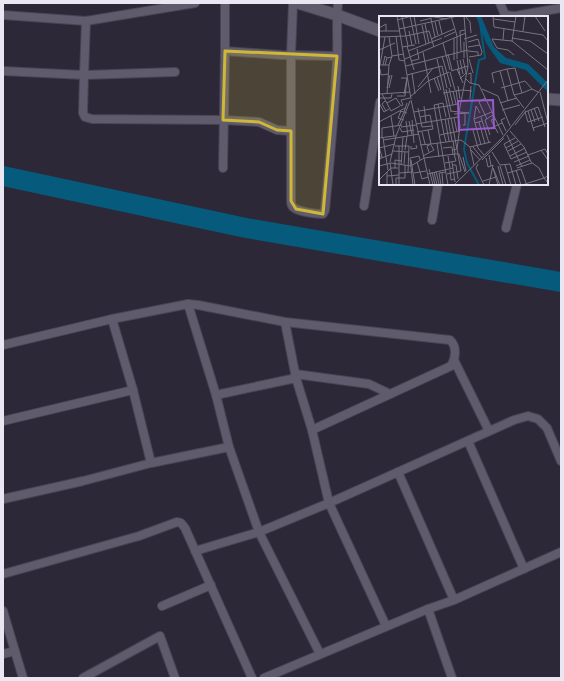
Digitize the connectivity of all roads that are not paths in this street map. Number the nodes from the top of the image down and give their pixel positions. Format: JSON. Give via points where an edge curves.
{"nodes":[{"id":1,"x":195,"y":3,"type":"edge"},
{"id":2,"x":226,"y":3,"type":"edge"},
{"id":3,"x":293,"y":3,"type":"edge"},
{"id":4,"x":298,"y":3,"type":"edge"},
{"id":5,"x":338,"y":3,"type":"edge"},
{"id":6,"x":500,"y":3,"type":"edge"},
{"id":7,"x":561,"y":8,"type":"edge"},
{"id":8,"x":3,"y":15,"type":"edge"},
{"id":9,"x":337,"y":15,"type":"junction"},
{"id":10,"x":86,"y":21,"type":"junction"},
{"id":11,"x":379,"y":31,"type":"edge"},
{"id":12,"x":225,"y":51,"type":"junction"},
{"id":13,"x":291,"y":55,"type":"junction"},
{"id":14,"x":337,"y":56,"type":"junction"},
{"id":15,"x":3,"y":70,"type":"edge"},
{"id":16,"x":175,"y":72,"type":"dead end"},
{"id":17,"x":84,"y":75,"type":"junction"},
{"id":18,"x":548,"y":99,"type":"edge"},
{"id":19,"x":561,"y":100,"type":"edge"},
{"id":20,"x":379,"y":112,"type":"edge"},
{"id":21,"x":223,"y":120,"type":"junction"},
{"id":22,"x":378,"y":123,"type":"edge"},
{"id":23,"x":291,"y":131,"type":"junction"},
{"id":24,"x":223,"y":168,"type":"dead end"},
{"id":25,"x":438,"y":185,"type":"edge"},
{"id":26,"x":517,"y":185,"type":"edge"},
{"id":27,"x":364,"y":206,"type":"dead end"},
{"id":28,"x":432,"y":220,"type":"dead end"},
{"id":29,"x":506,"y":228,"type":"dead end"},
{"id":30,"x":188,"y":304,"type":"junction"},
{"id":31,"x":112,"y":319,"type":"junction"},
{"id":32,"x":285,"y":322,"type":"junction"},
{"id":33,"x":3,"y":345,"type":"edge"},
{"id":34,"x":454,"y":360,"type":"junction"},
{"id":35,"x":296,"y":376,"type":"junction"},
{"id":36,"x":133,"y":390,"type":"junction"},
{"id":37,"x":390,"y":394,"type":"junction"},
{"id":38,"x":216,"y":395,"type":"junction"},
{"id":39,"x":3,"y":421,"type":"edge"},
{"id":40,"x":312,"y":430,"type":"junction"},
{"id":41,"x":489,"y":431,"type":"junction"},
{"id":42,"x":468,"y":441,"type":"junction"},
{"id":43,"x":230,"y":447,"type":"junction"},
{"id":44,"x":561,"y":461,"type":"edge"},
{"id":45,"x":151,"y":463,"type":"junction"},
{"id":46,"x":398,"y":472,"type":"junction"},
{"id":47,"x":3,"y":499,"type":"edge"},
{"id":48,"x":329,"y":503,"type":"junction"},
{"id":49,"x":259,"y":532,"type":"junction"},
{"id":50,"x":195,"y":551,"type":"junction"},
{"id":51,"x":561,"y":552,"type":"edge"},
{"id":52,"x":524,"y":569,"type":"junction"},
{"id":53,"x":3,"y":574,"type":"edge"},
{"id":54,"x":211,"y":585,"type":"junction"},
{"id":55,"x":454,"y":600,"type":"junction"},
{"id":56,"x":162,"y":606,"type":"dead end"},
{"id":57,"x":428,"y":609,"type":"junction"},
{"id":58,"x":3,"y":611,"type":"edge"},
{"id":59,"x":386,"y":626,"type":"junction"},
{"id":60,"x":15,"y":651,"type":"junction"},
{"id":61,"x":3,"y":654,"type":"edge"},
{"id":62,"x":320,"y":654,"type":"junction"},
{"id":63,"x":92,"y":676,"type":"edge"},
{"id":64,"x":23,"y":678,"type":"edge"},
{"id":65,"x":83,"y":678,"type":"edge"},
{"id":66,"x":175,"y":678,"type":"edge"},
{"id":67,"x":252,"y":678,"type":"edge"},
{"id":68,"x":264,"y":678,"type":"edge"},
{"id":69,"x":452,"y":678,"type":"edge"}],
"edges":[{"from":1,"to":10,"type":"street"},
{"from":2,"to":12,"type":"street"},
{"from":3,"to":13,"type":"street"},
{"from":4,"to":9,"type":"street"},
{"from":5,"to":9,"type":"street"},
{"from":6,"to":7,"type":"street","via":[[505,15],[515,16]]},
{"from":8,"to":10,"type":"street"},
{"from":9,"to":11,"type":"street"},
{"from":9,"to":14,"type":"street"},
{"from":10,"to":17,"type":"street"},
{"from":12,"to":13,"type":"street"},
{"from":12,"to":21,"type":"street"},
{"from":13,"to":14,"type":"street"},
{"from":13,"to":23,"type":"street"},
{"from":14,"to":23,"type":"street","via":[[331,155],[323,214],[296,209],[290,201]]},
{"from":15,"to":17,"type":"street"},
{"from":16,"to":17,"type":"street"},
{"from":17,"to":21,"type":"street","via":[[85,117]]},
{"from":18,"to":19,"type":"street"},
{"from":20,"to":22,"type":"street"},
{"from":21,"to":23,"type":"street","via":[[259,122],[277,130]]},
{"from":21,"to":24,"type":"street"},
{"from":22,"to":27,"type":"street"},
{"from":25,"to":28,"type":"street"},
{"from":26,"to":29,"type":"street"},
{"from":30,"to":31,"type":"street"},
{"from":30,"to":32,"type":"street"},
{"from":30,"to":38,"type":"street"},
{"from":31,"to":33,"type":"street"},
{"from":31,"to":36,"type":"street"},
{"from":32,"to":34,"type":"street","via":[[450,340],[454,343]]},
{"from":32,"to":35,"type":"street"},
{"from":34,"to":37,"type":"street","via":[[451,366]]},
{"from":34,"to":41,"type":"street"},
{"from":35,"to":37,"type":"street","via":[[369,384]]},
{"from":35,"to":38,"type":"street"},
{"from":35,"to":40,"type":"street"},
{"from":36,"to":39,"type":"street"},
{"from":36,"to":45,"type":"street"},
{"from":37,"to":40,"type":"street"},
{"from":38,"to":43,"type":"street"},
{"from":40,"to":48,"type":"street"},
{"from":41,"to":42,"type":"street"},
{"from":41,"to":44,"type":"street","via":[[528,416],[538,419],[547,428]]},
{"from":42,"to":46,"type":"street"},
{"from":42,"to":52,"type":"street"},
{"from":43,"to":45,"type":"street"},
{"from":43,"to":49,"type":"street"},
{"from":45,"to":47,"type":"street"},
{"from":46,"to":48,"type":"street"},
{"from":46,"to":55,"type":"street"},
{"from":48,"to":49,"type":"street"},
{"from":48,"to":59,"type":"street"},
{"from":49,"to":50,"type":"street"},
{"from":49,"to":62,"type":"street"},
{"from":50,"to":53,"type":"street","via":[[185,528],[177,522],[139,536]]},
{"from":50,"to":54,"type":"street"},
{"from":51,"to":52,"type":"street"},
{"from":52,"to":55,"type":"street"},
{"from":54,"to":56,"type":"street"},
{"from":54,"to":67,"type":"street"},
{"from":55,"to":57,"type":"street"},
{"from":57,"to":59,"type":"street"},
{"from":57,"to":69,"type":"street"},
{"from":58,"to":60,"type":"street"},
{"from":59,"to":62,"type":"street"},
{"from":60,"to":61,"type":"street"},
{"from":60,"to":64,"type":"street"},
{"from":62,"to":68,"type":"street"},
{"from":63,"to":65,"type":"street"},
{"from":63,"to":66,"type":"street","via":[[160,636]]}]}
